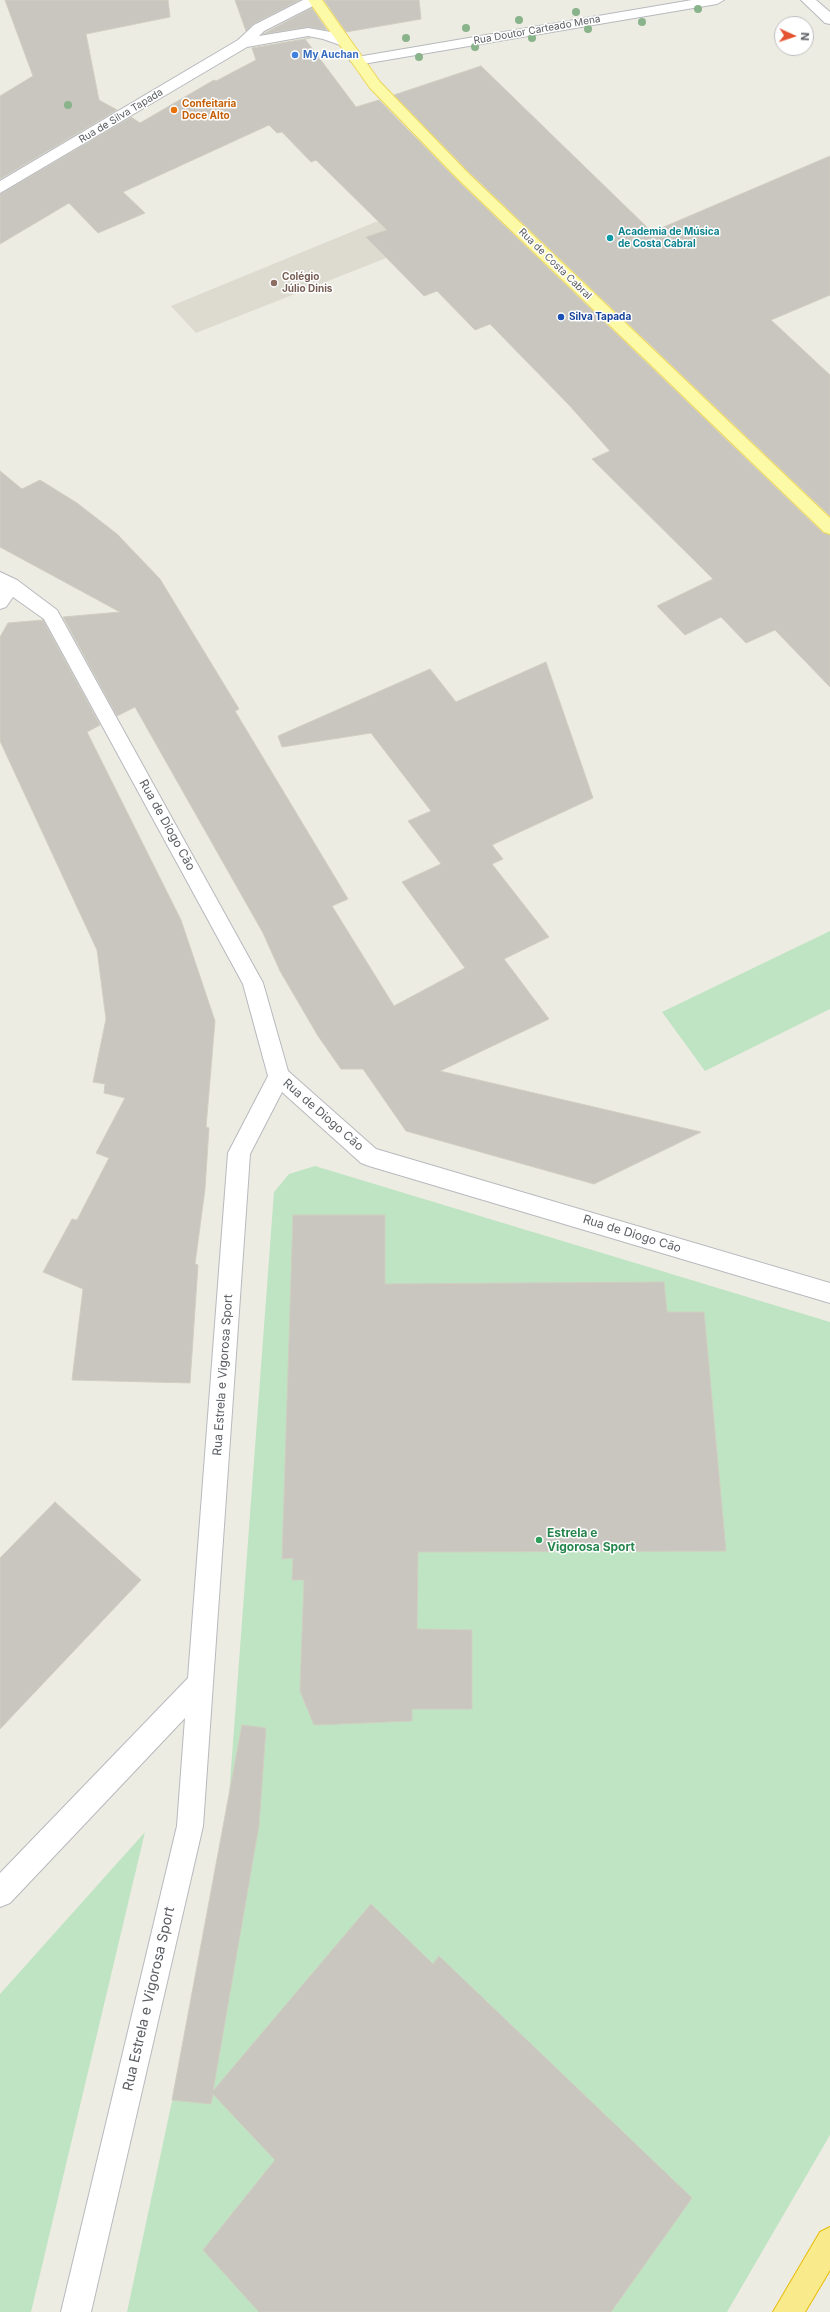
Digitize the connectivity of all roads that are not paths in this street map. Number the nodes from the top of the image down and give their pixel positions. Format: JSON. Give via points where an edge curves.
{"nodes":[{"id":1,"x":310,"y":0,"type":"edge"},
{"id":2,"x":315,"y":0,"type":"edge"},
{"id":3,"x":717,"y":0,"type":"edge"},
{"id":4,"x":808,"y":0,"type":"edge"},
{"id":5,"x":830,"y":20,"type":"edge"},
{"id":6,"x":343,"y":42,"type":"junction"},
{"id":7,"x":243,"y":43,"type":"junction"},
{"id":8,"x":357,"y":61,"type":"junction"},
{"id":9,"x":0,"y":188,"type":"edge"},
{"id":10,"x":830,"y":528,"type":"edge"},
{"id":11,"x":6,"y":582,"type":"edge"},
{"id":12,"x":0,"y":602,"type":"edge"},
{"id":13,"x":279,"y":1076,"type":"junction"},
{"id":14,"x":830,"y":1293,"type":"edge"},
{"id":15,"x":201,"y":1683,"type":"junction"},
{"id":16,"x":0,"y":1893,"type":"edge"},
{"id":17,"x":830,"y":2242,"type":"edge"},
{"id":18,"x":76,"y":2312,"type":"edge"},
{"id":19,"x":788,"y":2312,"type":"edge"}],
"edges":[{"from":1,"to":7,"type":"street","via":[[259,28]]},
{"from":2,"to":6,"type":"main road","name":"Rua de Costa Cabral"},
{"from":3,"to":8,"type":"street","name":"Rua Doutor Carteado Mena"},
{"from":4,"to":5,"type":"street"},
{"from":6,"to":7,"type":"street","via":[[319,33],[308,32]]},
{"from":6,"to":8,"type":"main road","name":"Rua de Costa Cabral"},
{"from":7,"to":9,"type":"street","name":"Rua de Silva Tapada"},
{"from":8,"to":10,"type":"main road","name":"Rua de Costa Cabral","via":[[375,85],[463,176]]},
{"from":11,"to":12,"type":"street"},
{"from":11,"to":13,"type":"street","name":"Rua de Diogo Cão","via":[[51,615],[250,976]]},
{"from":13,"to":14,"type":"street","name":"Rua de Diogo Cão","via":[[369,1156]]},
{"from":13,"to":15,"type":"street","name":"Rua Estrela e Vigorosa Sport","via":[[239,1153]]},
{"from":15,"to":16,"type":"street"},
{"from":15,"to":18,"type":"street","name":"Rua Estrela e Vigorosa Sport","via":[[190,1826]]},
{"from":17,"to":19,"type":"highway"}]}
